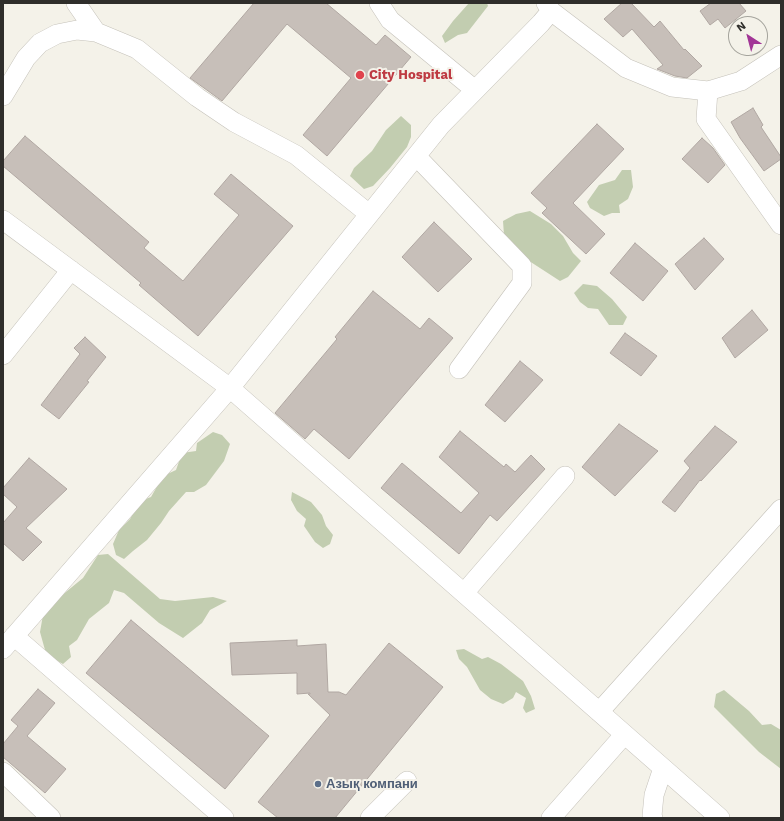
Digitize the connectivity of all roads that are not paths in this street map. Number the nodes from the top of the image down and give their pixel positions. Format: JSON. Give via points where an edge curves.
{"nodes":[{"id":1,"x":76,"y":3,"type":"edge"},
{"id":2,"x":379,"y":3,"type":"edge"},
{"id":3,"x":549,"y":7,"type":"edge"},
{"id":4,"x":96,"y":32,"type":"junction"},
{"id":5,"x":781,"y":55,"type":"edge"},
{"id":6,"x":475,"y":90,"type":"junction"},
{"id":7,"x":708,"y":91,"type":"junction"},
{"id":8,"x":3,"y":96,"type":"edge"},
{"id":9,"x":416,"y":156,"type":"junction"},
{"id":10,"x":369,"y":214,"type":"junction"},
{"id":11,"x":3,"y":220,"type":"edge"},
{"id":12,"x":781,"y":225,"type":"edge"},
{"id":13,"x":71,"y":270,"type":"junction"},
{"id":14,"x":3,"y":355,"type":"edge"},
{"id":15,"x":459,"y":369,"type":"dead end"},
{"id":16,"x":230,"y":388,"type":"junction"},
{"id":17,"x":565,"y":476,"type":"dead end"},
{"id":18,"x":781,"y":509,"type":"edge"},
{"id":19,"x":464,"y":593,"type":"junction"},
{"id":20,"x":9,"y":643,"type":"edge"},
{"id":21,"x":599,"y":712,"type":"junction"},
{"id":22,"x":624,"y":735,"type":"junction"},
{"id":23,"x":663,"y":768,"type":"junction"},
{"id":24,"x":3,"y":772,"type":"edge"},
{"id":25,"x":407,"y":781,"type":"dead end"},
{"id":26,"x":51,"y":818,"type":"edge"},
{"id":27,"x":224,"y":818,"type":"edge"},
{"id":28,"x":370,"y":818,"type":"edge"},
{"id":29,"x":551,"y":818,"type":"edge"},
{"id":30,"x":653,"y":818,"type":"edge"},
{"id":31,"x":720,"y":818,"type":"edge"}],
"edges":[{"from":1,"to":4,"type":"street"},
{"from":2,"to":6,"type":"street","via":[[390,20]]},
{"from":3,"to":6,"type":"street","via":[[541,23]]},
{"from":3,"to":7,"type":"street","via":[[626,68],[672,88]]},
{"from":4,"to":8,"type":"street","via":[[77,30],[57,34],[40,43],[26,58]]},
{"from":4,"to":10,"type":"street","via":[[137,50],[234,122],[296,156]]},
{"from":5,"to":7,"type":"street","via":[[741,81]]},
{"from":6,"to":9,"type":"street","via":[[441,125]]},
{"from":7,"to":12,"type":"street","via":[[706,119]]},
{"from":9,"to":10,"type":"street"},
{"from":9,"to":15,"type":"street","via":[[522,266],[522,283]]},
{"from":10,"to":16,"type":"street"},
{"from":11,"to":13,"type":"street"},
{"from":13,"to":14,"type":"street"},
{"from":13,"to":16,"type":"street"},
{"from":16,"to":19,"type":"street"},
{"from":16,"to":20,"type":"street"},
{"from":17,"to":19,"type":"street"},
{"from":18,"to":21,"type":"street"},
{"from":19,"to":21,"type":"street"},
{"from":20,"to":27,"type":"street"},
{"from":21,"to":22,"type":"street"},
{"from":22,"to":23,"type":"street"},
{"from":22,"to":29,"type":"street"},
{"from":23,"to":30,"type":"street","via":[[654,794]]},
{"from":23,"to":31,"type":"street"},
{"from":24,"to":26,"type":"street"},
{"from":25,"to":28,"type":"street"}]}
